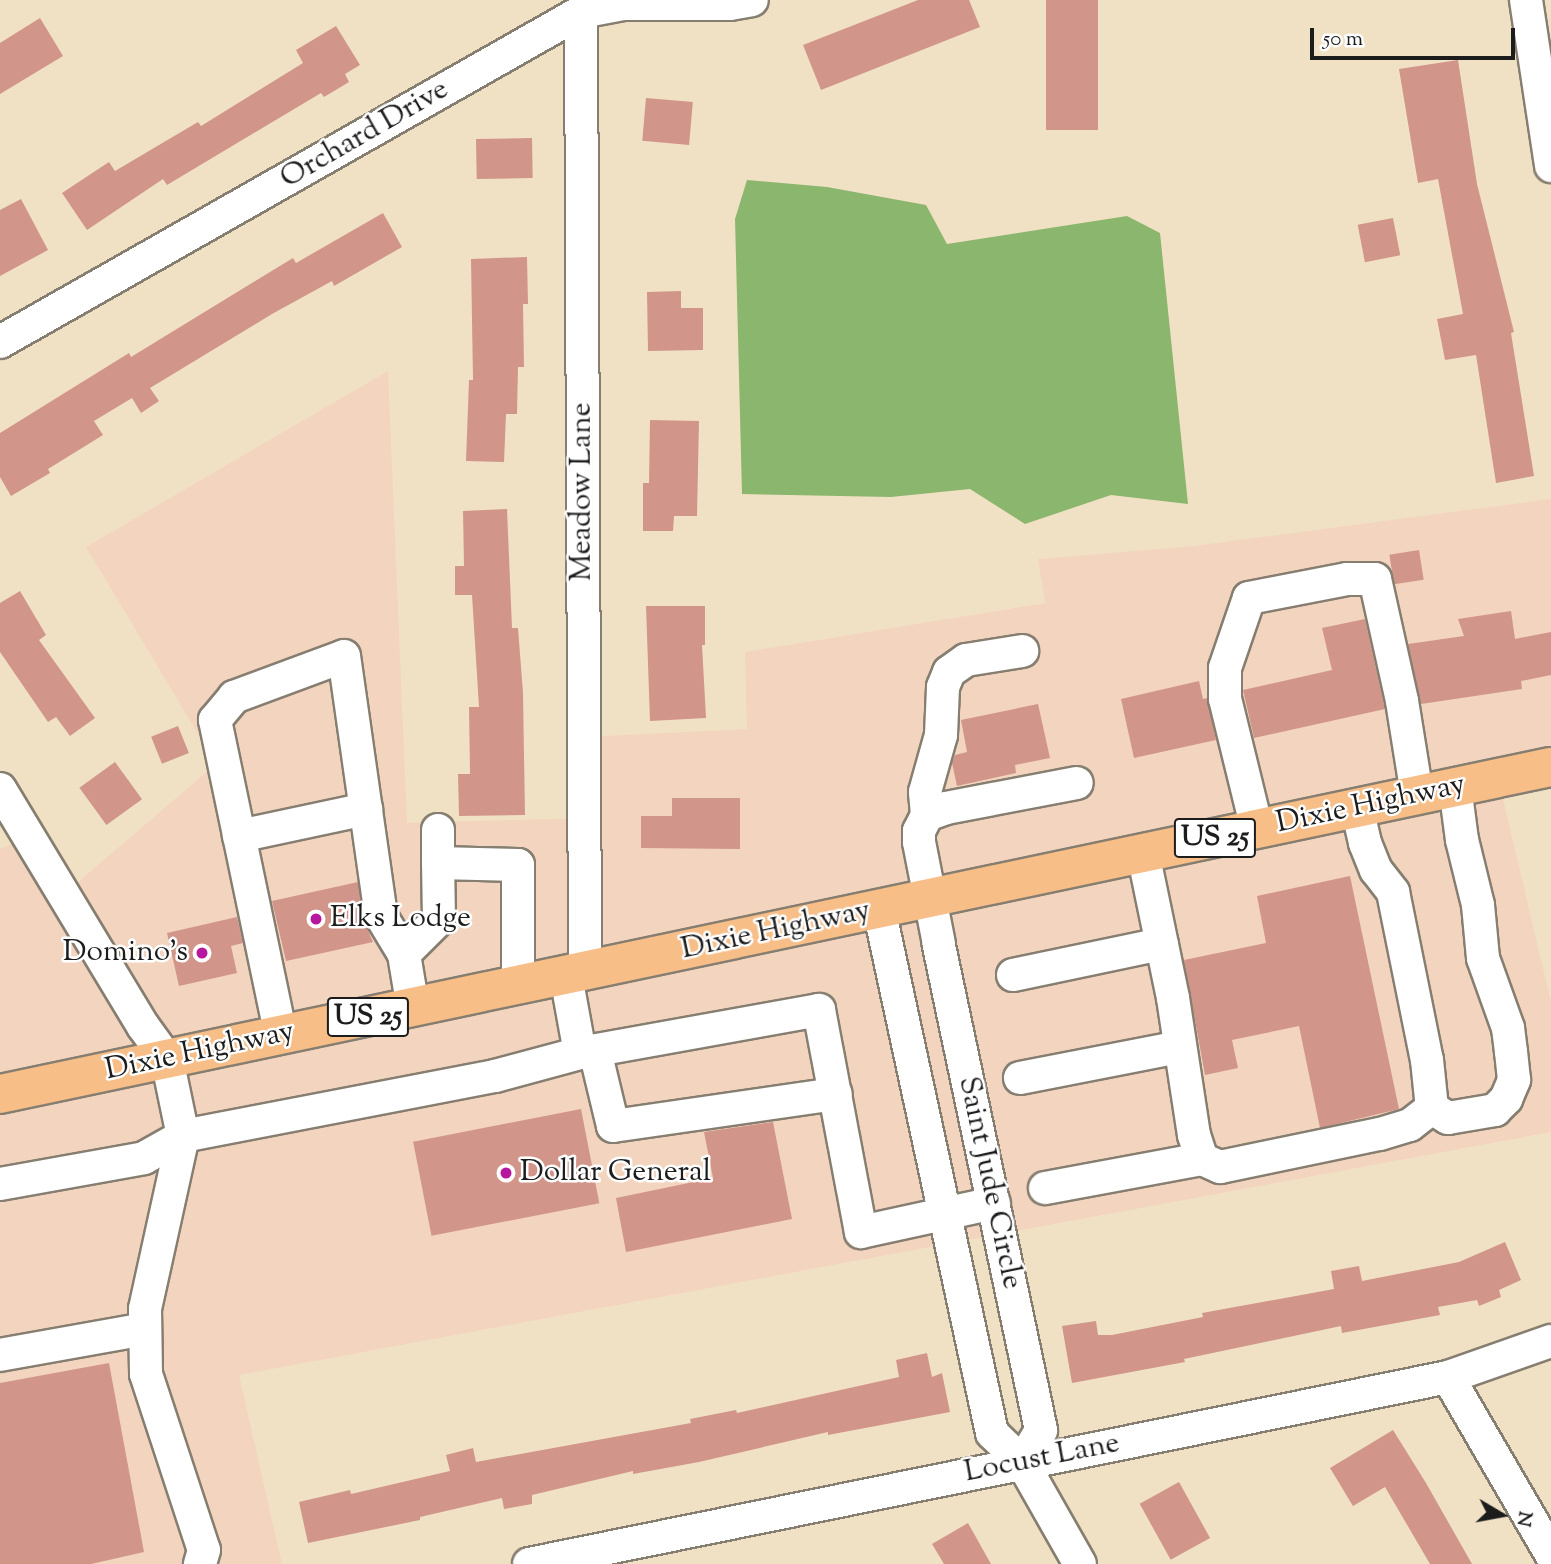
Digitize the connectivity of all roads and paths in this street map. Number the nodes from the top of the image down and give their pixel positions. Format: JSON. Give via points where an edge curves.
{"nodes":[{"id":1,"x":752,"y":0,"type":"edge"},
{"id":2,"x":1526,"y":0,"type":"edge"},
{"id":3,"x":581,"y":12,"type":"junction"},
{"id":4,"x":1550,"y":153,"type":"edge"},
{"id":5,"x":0,"y":342,"type":"edge"},
{"id":6,"x":1022,"y":651,"type":"dead end"},
{"id":7,"x":1551,"y":767,"type":"edge"},
{"id":8,"x":1077,"y":783,"type":"dead end"},
{"id":9,"x":1455,"y":787,"type":"junction"},
{"id":10,"x":0,"y":789,"type":"edge"},
{"id":11,"x":1416,"y":795,"type":"junction"},
{"id":12,"x":1357,"y":808,"type":"junction"},
{"id":13,"x":366,"y":809,"type":"junction"},
{"id":14,"x":927,"y":815,"type":"junction"},
{"id":15,"x":1257,"y":829,"type":"junction"},
{"id":16,"x":438,"y":830,"type":"dead end"},
{"id":17,"x":239,"y":836,"type":"junction"},
{"id":18,"x":1143,"y":853,"type":"junction"},
{"id":19,"x":438,"y":863,"type":"junction"},
{"id":20,"x":930,"y":898,"type":"junction"},
{"id":21,"x":879,"y":909,"type":"junction"},
{"id":22,"x":1162,"y":944,"type":"junction"},
{"id":23,"x":404,"y":954,"type":"junction"},
{"id":24,"x":575,"y":974,"type":"junction"},
{"id":25,"x":1013,"y":975,"type":"dead end"},
{"id":26,"x":518,"y":986,"type":"junction"},
{"id":27,"x":413,"y":1008,"type":"junction"},
{"id":28,"x":281,"y":1035,"type":"junction"},
{"id":29,"x":1180,"y":1047,"type":"junction"},
{"id":30,"x":588,"y":1052,"type":"junction"},
{"id":31,"x":167,"y":1059,"type":"junction"},
{"id":32,"x":1020,"y":1078,"type":"dead end"},
{"id":33,"x":0,"y":1094,"type":"edge"},
{"id":34,"x":835,"y":1094,"type":"junction"},
{"id":35,"x":1432,"y":1108,"type":"junction"},
{"id":36,"x":183,"y":1136,"type":"junction"},
{"id":37,"x":1202,"y":1159,"type":"junction"},
{"id":38,"x":0,"y":1184,"type":"edge"},
{"id":39,"x":1045,"y":1188,"type":"dead end"},
{"id":40,"x":994,"y":1203,"type":"junction"},
{"id":41,"x":944,"y":1215,"type":"junction"},
{"id":42,"x":145,"y":1329,"type":"junction"},
{"id":43,"x":1551,"y":1342,"type":"edge"},
{"id":44,"x":0,"y":1355,"type":"edge"},
{"id":45,"x":1448,"y":1377,"type":"junction"},
{"id":46,"x":1022,"y":1462,"type":"junction"},
{"id":47,"x":1551,"y":1554,"type":"edge"},
{"id":48,"x":599,"y":1557,"type":"edge"},
{"id":49,"x":200,"y":1564,"type":"edge"},
{"id":50,"x":529,"y":1564,"type":"edge"},
{"id":51,"x":1080,"y":1564,"type":"edge"}],
"edges":[{"from":1,"to":3,"type":"street","name":"Orchard Drive","via":[[623,4]]},
{"from":2,"to":4,"type":"street"},
{"from":3,"to":5,"type":"street","name":"Orchard Drive"},
{"from":3,"to":24,"type":"street","name":"Meadow Lane"},
{"from":6,"to":14,"type":"street","name":"Saint Jude Circle","via":[[966,660],[948,672],[941,735],[925,792]]},
{"from":7,"to":9,"type":"main road","name":"Dixie Highway","number":"US 25"},
{"from":8,"to":14,"type":"street"},
{"from":9,"to":11,"type":"main road","name":"Dixie Highway","number":"US 25"},
{"from":9,"to":35,"type":"street","via":[[1478,905],[1483,958],[1508,1028],[1514,1080],[1495,1110],[1448,1118]]},
{"from":10,"to":31,"type":"street"},
{"from":11,"to":12,"type":"main road","name":"Dixie Highway","number":"US 25"},
{"from":11,"to":15,"type":"street","via":[[1376,579],[1347,579],[1249,598],[1225,668],[1225,699]]},
{"from":12,"to":15,"type":"main road","name":"Dixie Highway","number":"US 25"},
{"from":12,"to":35,"type":"street","via":[[1376,870],[1393,892],[1427,1060]]},
{"from":13,"to":17,"type":"street"},
{"from":13,"to":17,"type":"street","via":[[344,656],[234,697],[215,720]]},
{"from":13,"to":23,"type":"street","via":[[381,915]]},
{"from":14,"to":20,"type":"street","name":"Saint Jude Circle","via":[[919,842]]},
{"from":15,"to":18,"type":"main road","name":"Dixie Highway","number":"US 25"},
{"from":16,"to":19,"type":"street"},
{"from":17,"to":28,"type":"street"},
{"from":18,"to":20,"type":"main road","name":"Dixie Highway","number":"US 25"},
{"from":18,"to":22,"type":"street"},
{"from":19,"to":23,"type":"street","via":[[439,919]]},
{"from":19,"to":26,"type":"street","via":[[518,865]]},
{"from":20,"to":21,"type":"main road","name":"Dixie Highway","number":"US 25"},
{"from":20,"to":40,"type":"street","name":"Saint Jude Circle"},
{"from":21,"to":24,"type":"main road","name":"Dixie Highway","number":"US 25"},
{"from":21,"to":41,"type":"street","name":"Saint Jude Circle"},
{"from":22,"to":25,"type":"street"},
{"from":22,"to":29,"type":"street"},
{"from":23,"to":27,"type":"street"},
{"from":24,"to":26,"type":"main road","name":"Dixie Highway","number":"US 25"},
{"from":24,"to":30,"type":"street","name":"Meadow Lane"},
{"from":26,"to":27,"type":"main road","name":"Dixie Highway","number":"US 25"},
{"from":27,"to":28,"type":"main road","name":"Dixie Highway","number":"US 25"},
{"from":28,"to":31,"type":"main road","name":"Dixie Highway","number":"US 25"},
{"from":29,"to":32,"type":"street"},
{"from":29,"to":37,"type":"street"},
{"from":30,"to":34,"type":"street","name":"Meadow Lane","via":[[613,1126]]},
{"from":30,"to":34,"type":"street","via":[[819,1010]]},
{"from":30,"to":36,"type":"street","via":[[495,1076]]},
{"from":31,"to":33,"type":"main road","name":"Dixie Highway","number":"US 25"},
{"from":31,"to":36,"type":"street"},
{"from":34,"to":41,"type":"street","via":[[861,1232]]},
{"from":35,"to":37,"type":"street","via":[[1410,1125],[1380,1134],[1220,1167]]},
{"from":36,"to":38,"type":"street","via":[[145,1158]]},
{"from":36,"to":42,"type":"street","via":[[145,1309]]},
{"from":37,"to":39,"type":"street"},
{"from":40,"to":41,"type":"street"},
{"from":40,"to":46,"type":"street","name":"Saint Jude Circle","via":[[1041,1430]]},
{"from":41,"to":46,"type":"street","name":"Saint Jude Circle","via":[[992,1433]]},
{"from":42,"to":44,"type":"street"},
{"from":42,"to":49,"type":"street","via":[[146,1374],[204,1550]]},
{"from":43,"to":45,"type":"street","name":"Locust Lane"},
{"from":45,"to":46,"type":"street","name":"Locust Lane"},
{"from":45,"to":47,"type":"street"},
{"from":46,"to":48,"type":"street","name":"Locust Lane"},
{"from":46,"to":51,"type":"street","name":"Saint Jude Circle"},
{"from":48,"to":50,"type":"street","name":"Locust Lane"}]}
